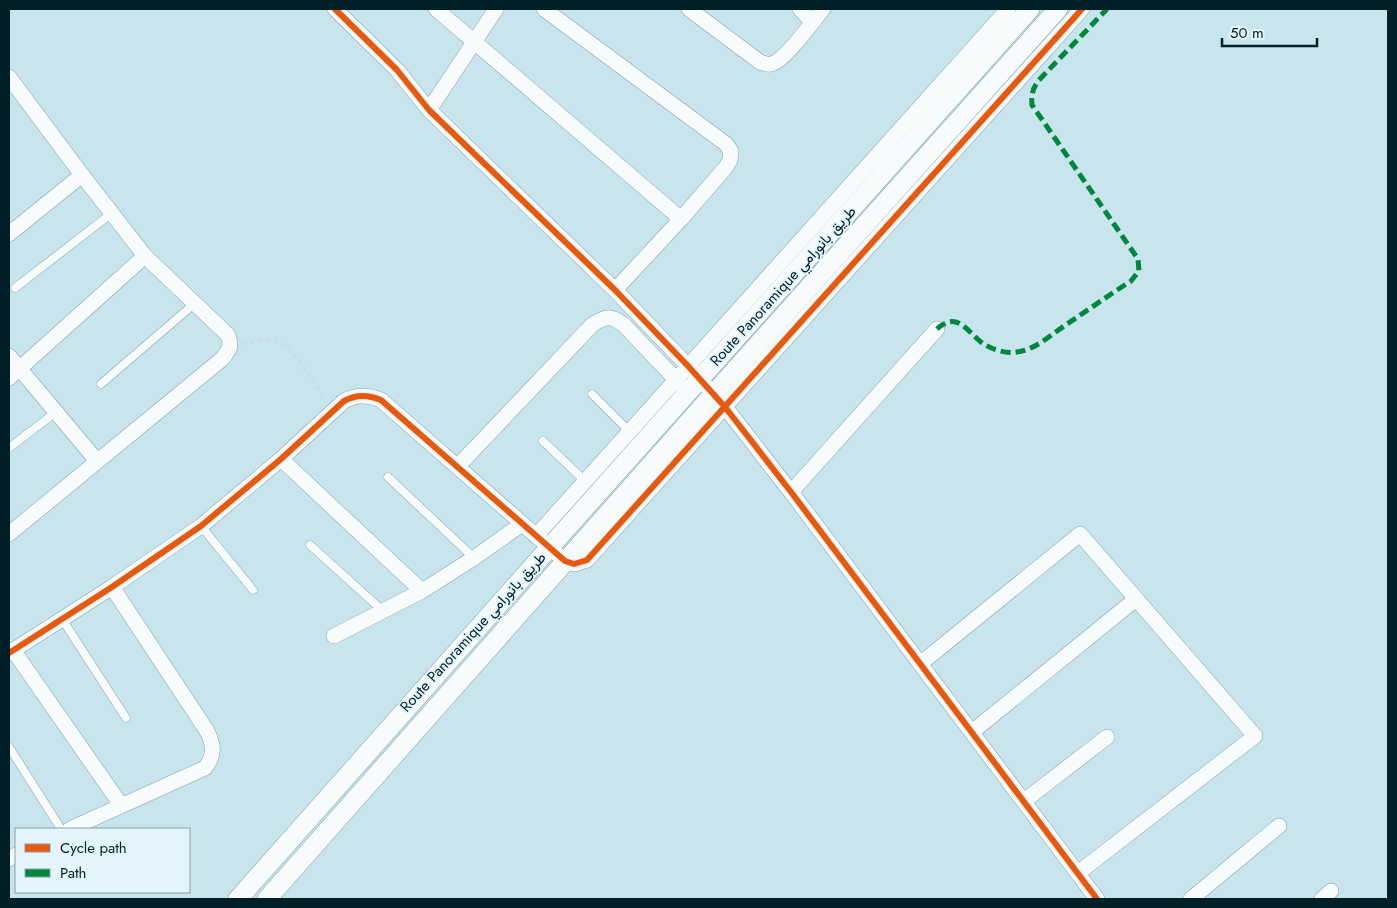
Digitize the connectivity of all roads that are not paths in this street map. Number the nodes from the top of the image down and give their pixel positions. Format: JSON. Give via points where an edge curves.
{"nodes":[{"id":1,"x":335,"y":9,"type":"edge"},
{"id":2,"x":436,"y":9,"type":"edge"},
{"id":3,"x":496,"y":9,"type":"edge"},
{"id":4,"x":544,"y":9,"type":"edge"},
{"id":5,"x":689,"y":9,"type":"edge"},
{"id":6,"x":800,"y":9,"type":"edge"},
{"id":7,"x":823,"y":9,"type":"edge"},
{"id":8,"x":1008,"y":9,"type":"edge"},
{"id":9,"x":1030,"y":9,"type":"edge"},
{"id":10,"x":1058,"y":9,"type":"edge"},
{"id":11,"x":1082,"y":9,"type":"edge"},
{"id":12,"x":812,"y":22,"type":"junction"},
{"id":13,"x":473,"y":41,"type":"junction"},
{"id":14,"x":11,"y":84,"type":"edge"},
{"id":15,"x":430,"y":110,"type":"junction"},
{"id":16,"x":82,"y":176,"type":"junction"},
{"id":17,"x":112,"y":213,"type":"junction"},
{"id":18,"x":682,"y":219,"type":"junction"},
{"id":19,"x":9,"y":234,"type":"edge"},
{"id":20,"x":145,"y":256,"type":"junction"},
{"id":21,"x":15,"y":288,"type":"dead end"},
{"id":22,"x":615,"y":290,"type":"junction"},
{"id":23,"x":194,"y":304,"type":"junction"},
{"id":24,"x":937,"y":329,"type":"dead end"},
{"id":25,"x":9,"y":356,"type":"edge"},
{"id":26,"x":14,"y":373,"type":"edge"},
{"id":27,"x":688,"y":379,"type":"junction"},
{"id":28,"x":101,"y":384,"type":"dead end"},
{"id":29,"x":592,"y":394,"type":"dead end"},
{"id":30,"x":714,"y":407,"type":"junction"},
{"id":31,"x":56,"y":412,"type":"junction"},
{"id":32,"x":629,"y":431,"type":"junction"},
{"id":33,"x":543,"y":441,"type":"dead end"},
{"id":34,"x":9,"y":448,"type":"edge"},
{"id":35,"x":281,"y":458,"type":"junction"},
{"id":36,"x":97,"y":461,"type":"junction"},
{"id":37,"x":458,"y":466,"type":"junction"},
{"id":38,"x":388,"y":477,"type":"dead end"},
{"id":39,"x":585,"y":481,"type":"junction"},
{"id":40,"x":791,"y":492,"type":"junction"},
{"id":41,"x":522,"y":524,"type":"junction"},
{"id":42,"x":201,"y":526,"type":"junction"},
{"id":43,"x":9,"y":534,"type":"edge"},
{"id":44,"x":542,"y":542,"type":"junction"},
{"id":45,"x":310,"y":545,"type":"dead end"},
{"id":46,"x":474,"y":558,"type":"junction"},
{"id":47,"x":566,"y":561,"type":"junction"},
{"id":48,"x":112,"y":587,"type":"junction"},
{"id":49,"x":253,"y":590,"type":"dead end"},
{"id":50,"x":422,"y":592,"type":"junction"},
{"id":51,"x":1136,"y":599,"type":"junction"},
{"id":52,"x":384,"y":612,"type":"junction"},
{"id":53,"x":62,"y":619,"type":"junction"},
{"id":54,"x":334,"y":636,"type":"dead end"},
{"id":55,"x":11,"y":652,"type":"edge"},
{"id":56,"x":920,"y":664,"type":"junction"},
{"id":57,"x":126,"y":718,"type":"dead end"},
{"id":58,"x":972,"y":732,"type":"junction"},
{"id":59,"x":1107,"y":737,"type":"dead end"},
{"id":60,"x":9,"y":747,"type":"edge"},
{"id":61,"x":1024,"y":802,"type":"junction"},
{"id":62,"x":121,"y":805,"type":"junction"},
{"id":63,"x":1279,"y":826,"type":"dead end"},
{"id":64,"x":60,"y":828,"type":"edge"},
{"id":65,"x":72,"y":828,"type":"edge"},
{"id":66,"x":1078,"y":873,"type":"junction"},
{"id":67,"x":238,"y":899,"type":"edge"},
{"id":68,"x":267,"y":899,"type":"edge"},
{"id":69,"x":1097,"y":899,"type":"edge"},
{"id":70,"x":1190,"y":899,"type":"edge"}],
"edges":[{"from":1,"to":15,"type":"street","via":[[398,70]]},
{"from":2,"to":13,"type":"street"},
{"from":3,"to":13,"type":"street"},
{"from":4,"to":18,"type":"street","via":[[728,146],[731,155],[726,167]]},
{"from":5,"to":12,"type":"street","via":[[760,62],[771,64],[789,50]]},
{"from":6,"to":12,"type":"street"},
{"from":7,"to":12,"type":"street"},
{"from":8,"to":27,"type":"street"},
{"from":9,"to":27,"type":"street","name":"Route Panoramique طريق بانورامي"},
{"from":10,"to":30,"type":"street","name":"Route Panoramique طريق بانورامي"},
{"from":11,"to":30,"type":"street"},
{"from":13,"to":15,"type":"street"},
{"from":13,"to":18,"type":"street"},
{"from":14,"to":16,"type":"street"},
{"from":15,"to":22,"type":"street"},
{"from":16,"to":17,"type":"street"},
{"from":16,"to":19,"type":"street"},
{"from":17,"to":20,"type":"street"},
{"from":17,"to":21,"type":"lane"},
{"from":18,"to":22,"type":"street"},
{"from":20,"to":23,"type":"street"},
{"from":20,"to":26,"type":"street"},
{"from":22,"to":27,"type":"street"},
{"from":23,"to":28,"type":"lane"},
{"from":23,"to":36,"type":"street","via":[[227,334],[230,340],[228,353]]},
{"from":24,"to":40,"type":"street"},
{"from":25,"to":26,"type":"street"},
{"from":26,"to":31,"type":"street"},
{"from":27,"to":30,"type":"street"},
{"from":27,"to":32,"type":"street"},
{"from":27,"to":37,"type":"street","via":[[624,324],[616,319],[600,320]]},
{"from":27,"to":44,"type":"street","name":"Route Panoramique طريق بانورامي"},
{"from":29,"to":32,"type":"lane"},
{"from":30,"to":40,"type":"street"},
{"from":30,"to":47,"type":"street","name":"Route Panoramique طريق بانورامي"},
{"from":31,"to":34,"type":"lane"},
{"from":31,"to":36,"type":"street"},
{"from":32,"to":39,"type":"street"},
{"from":33,"to":39,"type":"lane"},
{"from":35,"to":37,"type":"street","via":[[333,411],[351,397],[362,395],[381,400]]},
{"from":35,"to":42,"type":"street"},
{"from":35,"to":50,"type":"street"},
{"from":36,"to":43,"type":"street"},
{"from":37,"to":41,"type":"street"},
{"from":38,"to":46,"type":"lane"},
{"from":39,"to":44,"type":"street"},
{"from":40,"to":56,"type":"street"},
{"from":41,"to":44,"type":"street"},
{"from":41,"to":46,"type":"street"},
{"from":42,"to":48,"type":"street"},
{"from":42,"to":49,"type":"lane"},
{"from":44,"to":47,"type":"street"},
{"from":44,"to":67,"type":"street","name":"Route Panoramique طريق بانورامي"},
{"from":45,"to":52,"type":"lane"},
{"from":46,"to":50,"type":"street"},
{"from":47,"to":68,"type":"street","name":"Route Panoramique طريق بانورامي"},
{"from":48,"to":53,"type":"street"},
{"from":48,"to":62,"type":"street","via":[[207,730],[213,750],[205,768]]},
{"from":50,"to":52,"type":"street"},
{"from":51,"to":56,"type":"street","via":[[1080,534]]},
{"from":51,"to":58,"type":"street"},
{"from":51,"to":66,"type":"street","via":[[1255,736]]},
{"from":52,"to":54,"type":"street"},
{"from":53,"to":55,"type":"street"},
{"from":53,"to":57,"type":"lane"},
{"from":55,"to":62,"type":"street"},
{"from":56,"to":58,"type":"street"},
{"from":58,"to":61,"type":"street"},
{"from":59,"to":61,"type":"street"},
{"from":60,"to":64,"type":"lane"},
{"from":61,"to":66,"type":"street"},
{"from":62,"to":65,"type":"street"},
{"from":63,"to":70,"type":"street"},
{"from":66,"to":69,"type":"street"}]}
